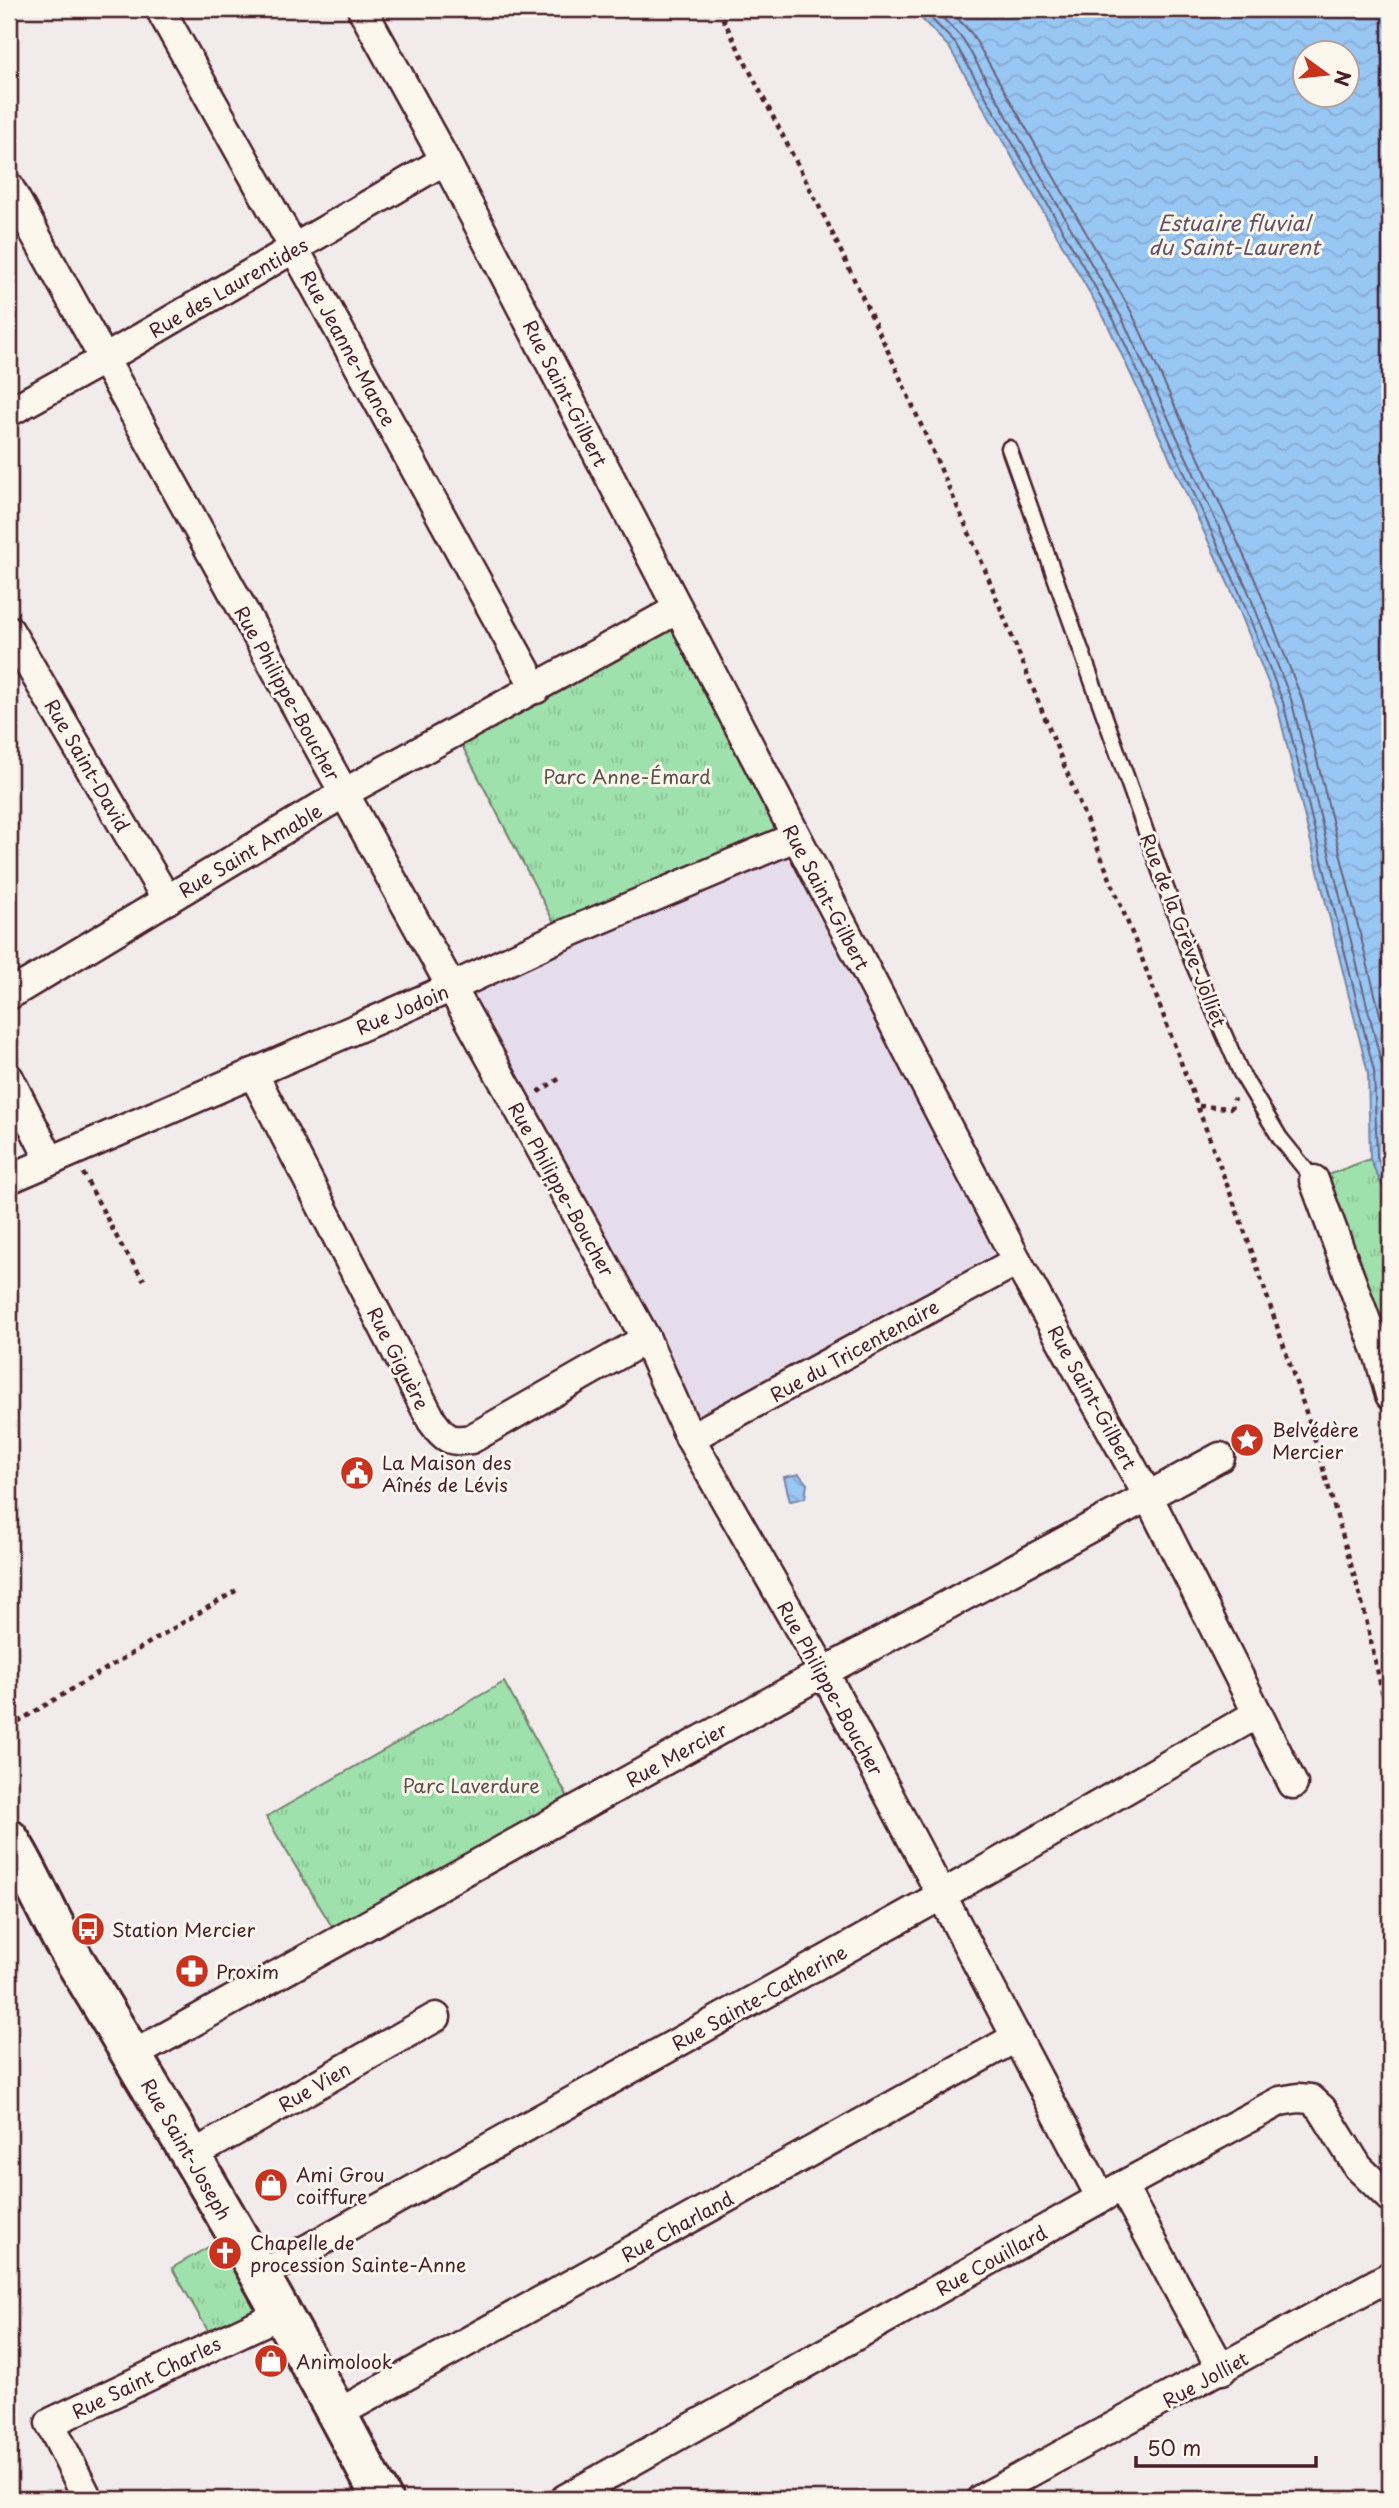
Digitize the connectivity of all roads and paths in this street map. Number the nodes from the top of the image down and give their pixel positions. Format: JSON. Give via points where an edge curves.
{"nodes":[{"id":1,"x":160,"y":9,"type":"edge"},
{"id":2,"x":362,"y":9,"type":"edge"},
{"id":3,"x":718,"y":9,"type":"edge"},
{"id":4,"x":445,"y":160,"type":"junction"},
{"id":5,"x":9,"y":187,"type":"edge"},
{"id":6,"x":294,"y":248,"type":"junction"},
{"id":7,"x":103,"y":360,"type":"junction"},
{"id":8,"x":9,"y":412,"type":"edge"},
{"id":9,"x":1009,"y":448,"type":"dead end"},
{"id":10,"x":678,"y":609,"type":"junction"},
{"id":11,"x":9,"y":630,"type":"edge"},
{"id":12,"x":536,"y":689,"type":"junction"},
{"id":13,"x":344,"y":793,"type":"junction"},
{"id":14,"x":795,"y":837,"type":"junction"},
{"id":15,"x":167,"y":900,"type":"junction"},
{"id":16,"x":450,"y":988,"type":"junction"},
{"id":17,"x":9,"y":995,"type":"edge"},
{"id":18,"x":253,"y":1073,"type":"junction"},
{"id":19,"x":1241,"y":1073,"type":"junction"},
{"id":20,"x":9,"y":1078,"type":"edge"},
{"id":21,"x":1198,"y":1106,"type":"junction"},
{"id":22,"x":61,"y":1155,"type":"junction"},
{"id":23,"x":9,"y":1179,"type":"edge"},
{"id":24,"x":1314,"y":1180,"type":"joint"},
{"id":25,"x":1017,"y":1261,"type":"junction"},
{"id":26,"x":144,"y":1280,"type":"dead end"},
{"id":27,"x":646,"y":1339,"type":"junction"},
{"id":28,"x":1390,"y":1395,"type":"edge"},
{"id":29,"x":691,"y":1438,"type":"junction"},
{"id":30,"x":1220,"y":1457,"type":"dead end"},
{"id":31,"x":1148,"y":1496,"type":"junction"},
{"id":32,"x":237,"y":1590,"type":"dead end"},
{"id":33,"x":824,"y":1672,"type":"junction"},
{"id":34,"x":1257,"y":1714,"type":"junction"},
{"id":35,"x":9,"y":1727,"type":"edge"},
{"id":36,"x":1390,"y":1727,"type":"edge"},
{"id":37,"x":1293,"y":1784,"type":"dead end"},
{"id":38,"x":9,"y":1839,"type":"edge"},
{"id":39,"x":942,"y":1895,"type":"junction"},
{"id":40,"x":436,"y":2017,"type":"dead end"},
{"id":41,"x":1017,"y":2037,"type":"junction"},
{"id":42,"x":133,"y":2055,"type":"junction"},
{"id":43,"x":191,"y":2156,"type":"junction"},
{"id":44,"x":1111,"y":2192,"type":"junction"},
{"id":45,"x":1390,"y":2198,"type":"edge"},
{"id":46,"x":259,"y":2276,"type":"junction"},
{"id":47,"x":1390,"y":2276,"type":"edge"},
{"id":48,"x":280,"y":2314,"type":"junction"},
{"id":49,"x":1222,"y":2370,"type":"junction"},
{"id":50,"x":337,"y":2414,"type":"junction"},
{"id":51,"x":88,"y":2499,"type":"edge"},
{"id":52,"x":382,"y":2499,"type":"edge"},
{"id":53,"x":565,"y":2499,"type":"edge"},
{"id":54,"x":981,"y":2499,"type":"edge"}],
"edges":[{"from":1,"to":6,"type":"street","name":"Rue Jeanne-Mance"},
{"from":2,"to":4,"type":"street","name":"Rue Saint-Gilbert"},
{"from":3,"to":21,"type":"path","via":[[828,224],[981,560]]},
{"from":4,"to":6,"type":"street","name":"Rue des Laurentides"},
{"from":4,"to":10,"type":"street","name":"Rue Saint-Gilbert"},
{"from":5,"to":7,"type":"street","name":"Rue Philippe-Boucher"},
{"from":6,"to":7,"type":"street","name":"Rue des Laurentides"},
{"from":6,"to":12,"type":"street","name":"Rue Jeanne-Mance"},
{"from":7,"to":8,"type":"street","name":"Rue des Laurentides"},
{"from":7,"to":13,"type":"street","name":"Rue Philippe-Boucher"},
{"from":9,"to":19,"type":"lane","name":"Rue de la Grève-Jolliet","via":[[1192,961]]},
{"from":10,"to":12,"type":"street","name":"Rue Saint Amable"},
{"from":10,"to":14,"type":"street","name":"Rue Saint-Gilbert"},
{"from":11,"to":15,"type":"street","name":"Rue Saint-David"},
{"from":12,"to":13,"type":"street","name":"Rue Saint Amable"},
{"from":13,"to":15,"type":"street","name":"Rue Saint Amable"},
{"from":13,"to":16,"type":"street","name":"Rue Philippe-Boucher"},
{"from":14,"to":16,"type":"street","name":"Rue Jodoin"},
{"from":14,"to":25,"type":"street","name":"Rue Saint-Gilbert"},
{"from":15,"to":17,"type":"street","name":"Rue Saint Amable"},
{"from":16,"to":18,"type":"street","name":"Rue Jodoin"},
{"from":16,"to":27,"type":"street","name":"Rue Philippe-Boucher"},
{"from":18,"to":22,"type":"street","name":"Rue Jodoin"},
{"from":18,"to":27,"type":"street","name":"Rue Giguère","via":[[443,1436],[471,1439]]},
{"from":19,"to":21,"type":"path","via":[[1231,1108]]},
{"from":19,"to":24,"type":"lane","name":"Rue de la Grève-Jolliet","via":[[1280,1138]]},
{"from":20,"to":22,"type":"street"},
{"from":21,"to":36,"type":"path","via":[[1311,1427],[1363,1606]]},
{"from":22,"to":23,"type":"street","name":"Rue Jodoin"},
{"from":22,"to":26,"type":"path"},
{"from":24,"to":28,"type":"street","name":"Rue de la Grève-Jolliet"},
{"from":25,"to":29,"type":"street","name":"Rue du Tricentenaire"},
{"from":25,"to":31,"type":"street","name":"Rue Saint-Gilbert"},
{"from":27,"to":29,"type":"street","name":"Rue Philippe-Boucher"},
{"from":29,"to":33,"type":"street","name":"Rue Philippe-Boucher"},
{"from":30,"to":31,"type":"street","name":"Rue Mercier"},
{"from":31,"to":33,"type":"street","name":"Rue Mercier"},
{"from":31,"to":34,"type":"street","name":"Rue Saint-Gilbert"},
{"from":32,"to":35,"type":"path"},
{"from":33,"to":39,"type":"street","name":"Rue Philippe-Boucher"},
{"from":33,"to":42,"type":"street","name":"Rue Mercier"},
{"from":34,"to":37,"type":"street","name":"Rue Saint-Gilbert"},
{"from":34,"to":39,"type":"street","name":"Rue Sainte-Catherine"},
{"from":38,"to":42,"type":"street","name":"Rue Saint-Joseph","via":[[65,1944]]},
{"from":39,"to":41,"type":"street","name":"Rue Philippe-Boucher"},
{"from":39,"to":46,"type":"street","name":"Rue Sainte-Catherine"},
{"from":40,"to":43,"type":"street","name":"Rue Vien"},
{"from":41,"to":44,"type":"street","name":"Rue Philippe-Boucher"},
{"from":41,"to":50,"type":"street","name":"Rue Charland"},
{"from":42,"to":43,"type":"street","name":"Rue Saint-Joseph"},
{"from":43,"to":46,"type":"street","name":"Rue Saint-Joseph"},
{"from":44,"to":45,"type":"street","name":"Rue Couillard","via":[[1280,2101],[1298,2098],[1311,2099],[1322,2109],[1358,2167]]},
{"from":44,"to":49,"type":"street","name":"Rue Philippe-Boucher"},
{"from":44,"to":53,"type":"street","name":"Rue Couillard"},
{"from":46,"to":48,"type":"street","name":"Rue Saint-Joseph"},
{"from":47,"to":49,"type":"street","name":"Rue Jolliet"},
{"from":48,"to":50,"type":"street","name":"Rue Saint-Joseph"},
{"from":48,"to":51,"type":"street","name":"Rue Saint Charles","via":[[50,2423]]},
{"from":49,"to":54,"type":"street","name":"Rue Jolliet"},
{"from":50,"to":52,"type":"street","name":"Rue Saint-Joseph"}]}
